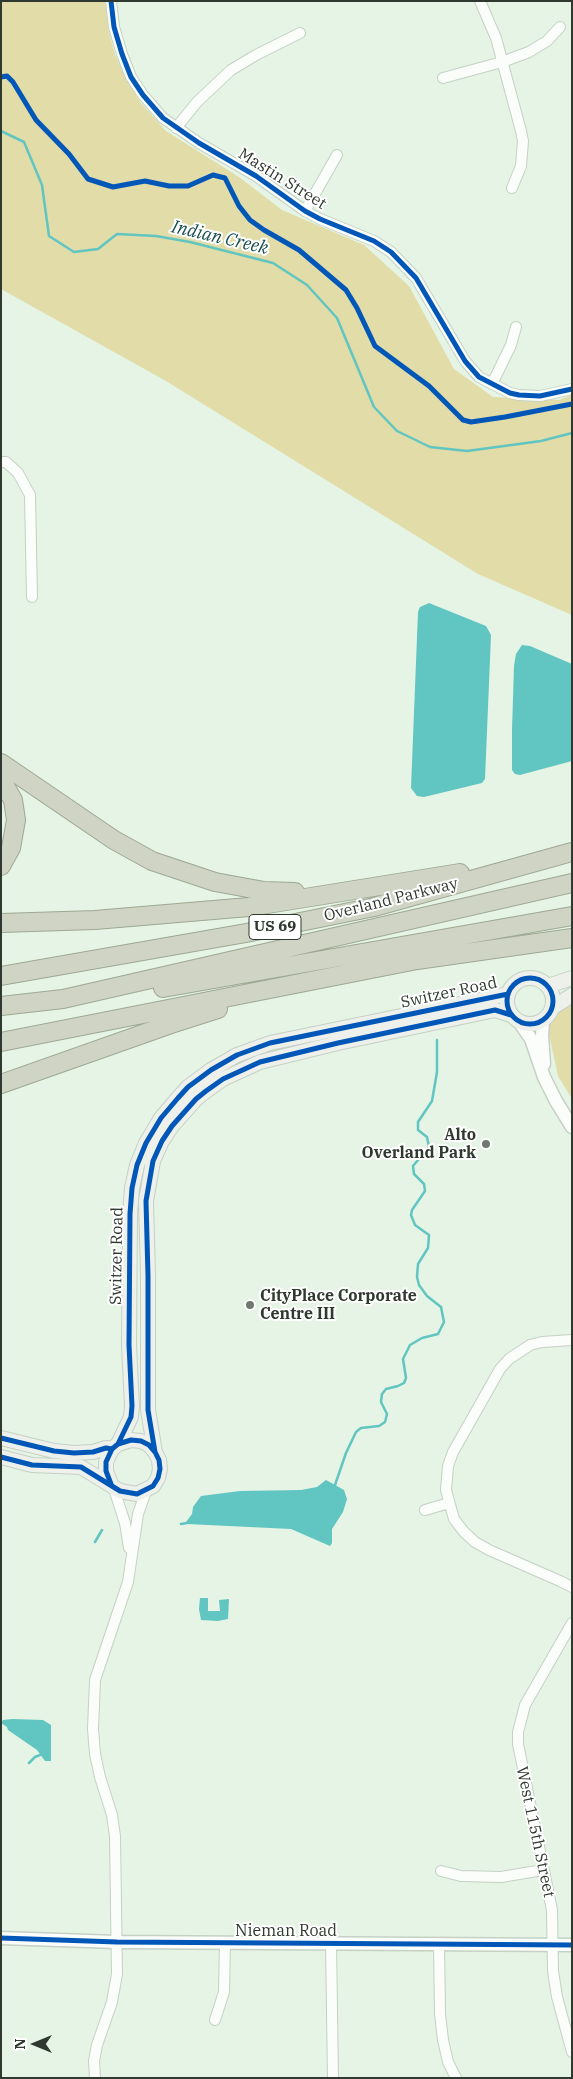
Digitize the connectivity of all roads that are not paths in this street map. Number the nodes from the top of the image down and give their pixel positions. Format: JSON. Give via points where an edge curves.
{"nodes":[{"id":1,"x":111,"y":1,"type":"edge"},
{"id":2,"x":480,"y":1,"type":"edge"},
{"id":3,"x":560,"y":27,"type":"dead end"},
{"id":4,"x":300,"y":32,"type":"dead end"},
{"id":5,"x":502,"y":62,"type":"junction"},
{"id":6,"x":443,"y":78,"type":"dead end"},
{"id":7,"x":176,"y":128,"type":"junction"},
{"id":8,"x":337,"y":155,"type":"dead end"},
{"id":9,"x":512,"y":188,"type":"dead end"},
{"id":10,"x":305,"y":210,"type":"junction"},
{"id":11,"x":516,"y":327,"type":"dead end"},
{"id":12,"x":492,"y":384,"type":"junction"},
{"id":13,"x":572,"y":389,"type":"edge"},
{"id":14,"x":1,"y":462,"type":"edge"},
{"id":15,"x":32,"y":597,"type":"dead end"},
{"id":16,"x":1,"y":763,"type":"edge"},
{"id":17,"x":1,"y":779,"type":"edge"},
{"id":18,"x":572,"y":852,"type":"edge"},
{"id":19,"x":545,"y":860,"type":"junction"},
{"id":20,"x":1,"y":866,"type":"edge"},
{"id":21,"x":572,"y":883,"type":"edge"},
{"id":22,"x":336,"y":893,"type":"junction"},
{"id":23,"x":572,"y":916,"type":"edge"},
{"id":24,"x":1,"y":923,"type":"edge"},
{"id":25,"x":572,"y":938,"type":"edge"},
{"id":26,"x":1,"y":976,"type":"edge"},
{"id":27,"x":572,"y":978,"type":"edge"},
{"id":28,"x":548,"y":986,"type":"junction"},
{"id":29,"x":272,"y":988,"type":"junction"},
{"id":30,"x":508,"y":994,"type":"junction"},
{"id":31,"x":572,"y":995,"type":"edge"},
{"id":32,"x":63,"y":999,"type":"junction"},
{"id":33,"x":1,"y":1006,"type":"edge"},
{"id":34,"x":552,"y":1008,"type":"junction"},
{"id":35,"x":516,"y":1019,"type":"junction"},
{"id":36,"x":543,"y":1021,"type":"junction"},
{"id":37,"x":336,"y":1029,"type":"junction"},
{"id":38,"x":1,"y":1042,"type":"edge"},
{"id":39,"x":338,"y":1043,"type":"junction"},
{"id":40,"x":544,"y":1077,"type":"junction"},
{"id":41,"x":1,"y":1084,"type":"edge"},
{"id":42,"x":167,"y":1122,"type":"junction"},
{"id":43,"x":572,"y":1127,"type":"edge"},
{"id":44,"x":572,"y":1340,"type":"edge"},
{"id":45,"x":148,"y":1344,"type":"junction"},
{"id":46,"x":129,"y":1345,"type":"junction"},
{"id":47,"x":1,"y":1438,"type":"edge"},
{"id":48,"x":115,"y":1447,"type":"junction"},
{"id":49,"x":155,"y":1452,"type":"junction"},
{"id":50,"x":1,"y":1457,"type":"edge"},
{"id":51,"x":112,"y":1485,"type":"junction"},
{"id":52,"x":146,"y":1491,"type":"junction"},
{"id":53,"x":449,"y":1503,"type":"junction"},
{"id":54,"x":426,"y":1510,"type":"dead end"},
{"id":55,"x":130,"y":1556,"type":"junction"},
{"id":56,"x":572,"y":1587,"type":"edge"},
{"id":57,"x":572,"y":1623,"type":"edge"},
{"id":58,"x":543,"y":1870,"type":"junction"},
{"id":59,"x":441,"y":1871,"type":"dead end"},
{"id":60,"x":1,"y":1938,"type":"edge"},
{"id":61,"x":117,"y":1942,"type":"junction"},
{"id":62,"x":224,"y":1943,"type":"junction"},
{"id":63,"x":331,"y":1943,"type":"junction"},
{"id":64,"x":439,"y":1945,"type":"junction"},
{"id":65,"x":553,"y":1945,"type":"junction"},
{"id":66,"x":572,"y":1945,"type":"edge"},
{"id":67,"x":215,"y":2020,"type":"dead end"},
{"id":68,"x":572,"y":2052,"type":"edge"},
{"id":69,"x":95,"y":2078,"type":"edge"},
{"id":70,"x":333,"y":2078,"type":"edge"},
{"id":71,"x":456,"y":2078,"type":"edge"}],
"edges":[{"from":1,"to":7,"type":"street","name":"Mastin Street","via":[[114,27],[132,77],[142,95]]},
{"from":2,"to":5,"type":"street","via":[[490,21]]},
{"from":3,"to":5,"type":"street","via":[[540,46]]},
{"from":4,"to":7,"type":"street","via":[[231,70],[197,102]]},
{"from":5,"to":6,"type":"street"},
{"from":5,"to":9,"type":"street","via":[[523,141],[521,166]]},
{"from":7,"to":10,"type":"street","name":"Mastin Street"},
{"from":8,"to":10,"type":"street","name":"Mastin Street"},
{"from":10,"to":12,"type":"street","name":"Mastin Street","via":[[374,241],[398,258],[416,278],[465,361],[479,377]]},
{"from":11,"to":12,"type":"street"},
{"from":12,"to":13,"type":"street","name":"Mastin Street","via":[[510,393],[532,396]]},
{"from":14,"to":15,"type":"street","via":[[6,462],[18,473],[30,495]]},
{"from":16,"to":22,"type":"highway","via":[[114,840],[174,870],[264,891]]},
{"from":17,"to":20,"type":"highway","via":[[13,800],[16,820],[11,848]]},
{"from":18,"to":19,"type":"highway","name":"Overland Parkway","number":"US 69"},
{"from":19,"to":22,"type":"highway"},
{"from":19,"to":26,"type":"highway","name":"Overland Parkway","number":"US 69","via":[[374,907],[237,935]]},
{"from":21,"to":32,"type":"highway","name":"Overland Parkway","number":"US 69"},
{"from":22,"to":24,"type":"highway","via":[[249,907],[96,920]]},
{"from":23,"to":32,"type":"highway","via":[[135,993]]},
{"from":25,"to":29,"type":"highway","via":[[425,958]]},
{"from":27,"to":28,"type":"main road"},
{"from":28,"to":30,"type":"main road","name":"Switzer Road","via":[[536,979],[522,979]]},
{"from":28,"to":34,"type":"main road","via":[[552,993]]},
{"from":29,"to":38,"type":"highway"},
{"from":29,"to":41,"type":"highway","via":[[255,999],[171,1024]]},
{"from":30,"to":35,"type":"main road","name":"Switzer Road","via":[[507,1001]]},
{"from":30,"to":37,"type":"main road","name":"Switzer Road"},
{"from":31,"to":34,"type":"main road"},
{"from":32,"to":33,"type":"highway","name":"Overland Parkway","number":"US 69"},
{"from":34,"to":36,"type":"main road"},
{"from":35,"to":36,"type":"main road","name":"Switzer Road","via":[[536,1024]]},
{"from":35,"to":39,"type":"main road","name":"Switzer Road","via":[[495,1010]]},
{"from":35,"to":40,"type":"street","via":[[531,1039]]},
{"from":36,"to":40,"type":"street"},
{"from":37,"to":39,"type":"main road"},
{"from":37,"to":42,"type":"main road","name":"Switzer Road","via":[[270,1043],[223,1062],[188,1087]]},
{"from":39,"to":42,"type":"main road","name":"Switzer Road","via":[[260,1062],[234,1073]]},
{"from":40,"to":43,"type":"street"},
{"from":42,"to":45,"type":"main road","name":"Switzer Road","via":[[147,1187]]},
{"from":42,"to":46,"type":"main road","name":"Switzer Road","via":[[141,1155],[130,1200]]},
{"from":44,"to":53,"type":"street","via":[[530,1345],[500,1369],[452,1452],[446,1476]]},
{"from":45,"to":46,"type":"main road"},
{"from":45,"to":49,"type":"main road","name":"Switzer Road","via":[[148,1410]]},
{"from":46,"to":48,"type":"main road","name":"Switzer Road","via":[[131,1417]]},
{"from":47,"to":48,"type":"main road","via":[[83,1453]]},
{"from":48,"to":49,"type":"main road","via":[[132,1440],[141,1441]]},
{"from":48,"to":51,"type":"main road","via":[[106,1462]]},
{"from":49,"to":52,"type":"main road","via":[[159,1460],[158,1478]]},
{"from":50,"to":51,"type":"main road","via":[[32,1465],[81,1467]]},
{"from":51,"to":52,"type":"main road","via":[[129,1494]]},
{"from":51,"to":55,"type":"street","via":[[125,1523]]},
{"from":52,"to":55,"type":"street","via":[[139,1508]]},
{"from":53,"to":54,"type":"street"},
{"from":53,"to":56,"type":"street","via":[[454,1518],[475,1542]]},
{"from":55,"to":61,"type":"street","via":[[128,1582],[95,1680],[94,1706],[96,1754],[114,1831]]},
{"from":57,"to":58,"type":"street","name":"West 115th Street","via":[[525,1705],[518,1732]]},
{"from":58,"to":59,"type":"street","via":[[501,1877],[461,1876]]},
{"from":58,"to":65,"type":"street","name":"West 115th Street","via":[[552,1910]]},
{"from":60,"to":61,"type":"street","name":"Nieman Road"},
{"from":61,"to":62,"type":"street","name":"Nieman Road"},
{"from":61,"to":69,"type":"street","via":[[116,1987],[97,2045]]},
{"from":62,"to":63,"type":"street","name":"Nieman Road"},
{"from":62,"to":67,"type":"street","via":[[224,1992]]},
{"from":63,"to":64,"type":"street","name":"Nieman Road"},
{"from":63,"to":70,"type":"street"},
{"from":64,"to":65,"type":"street","name":"Nieman Road"},
{"from":64,"to":71,"type":"street","via":[[442,2031],[448,2062]]},
{"from":65,"to":66,"type":"street","name":"Nieman Road"},
{"from":65,"to":68,"type":"street","name":"West 115th Street","via":[[557,1997]]}]}
